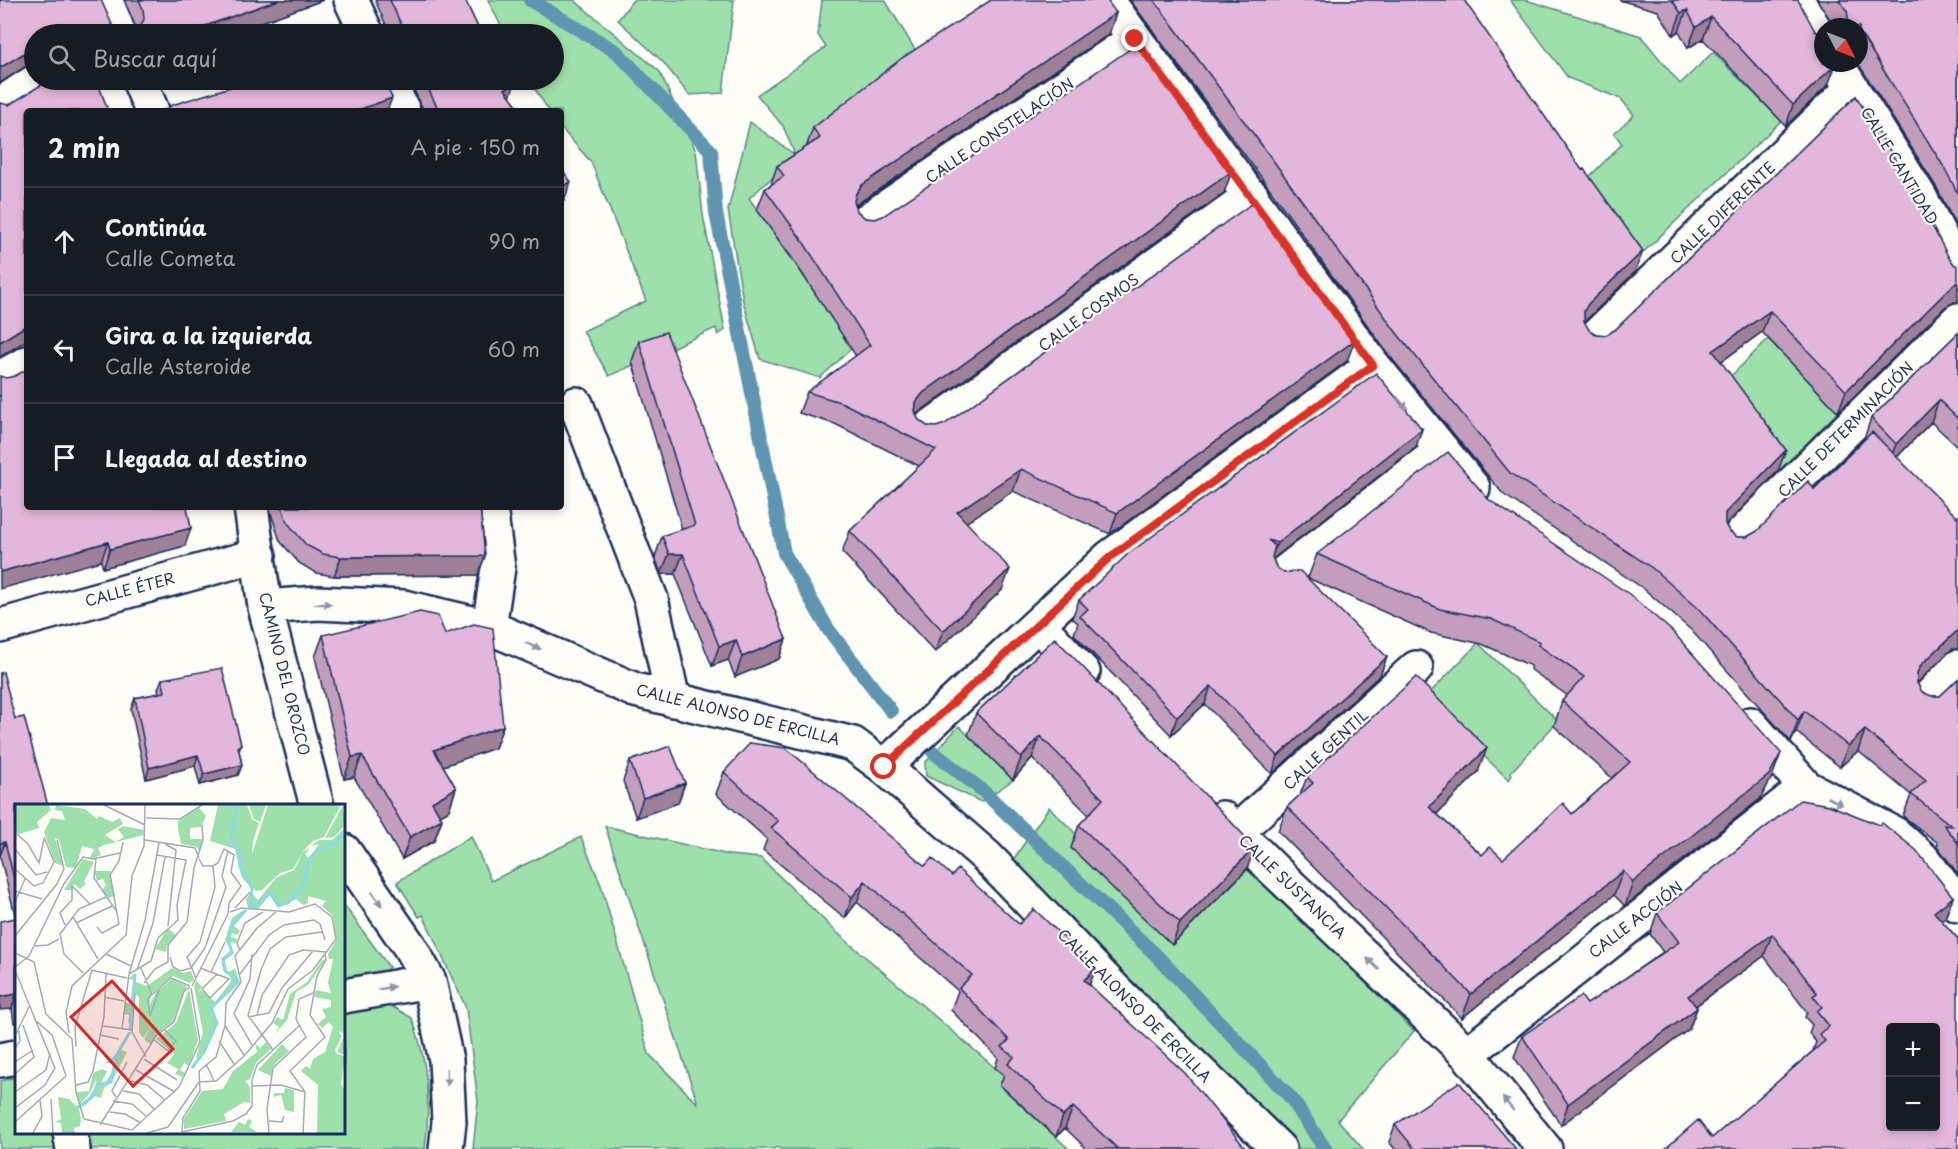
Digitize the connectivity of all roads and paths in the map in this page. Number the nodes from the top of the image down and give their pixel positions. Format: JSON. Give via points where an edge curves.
{"nodes":[{"id":1,"x":351,"y":0,"type":"edge"},
{"id":2,"x":1107,"y":0,"type":"edge"},
{"id":3,"x":1797,"y":0,"type":"edge"},
{"id":4,"x":362,"y":24,"type":"edge"},
{"id":5,"x":1814,"y":27,"type":"edge"},
{"id":6,"x":1135,"y":39,"type":"junction"},
{"id":7,"x":1844,"y":76,"type":"edge"},
{"id":8,"x":24,"y":88,"type":"edge"},
{"id":9,"x":143,"y":90,"type":"edge"},
{"id":10,"x":393,"y":90,"type":"edge"},
{"id":11,"x":0,"y":105,"type":"edge"},
{"id":12,"x":151,"y":108,"type":"edge"},
{"id":13,"x":402,"y":108,"type":"edge"},
{"id":14,"x":1252,"y":196,"type":"junction"},
{"id":15,"x":865,"y":222,"type":"edge"},
{"id":16,"x":1958,"y":271,"type":"edge"},
{"id":17,"x":1958,"y":320,"type":"edge"},
{"id":18,"x":1594,"y":338,"type":"edge"},
{"id":19,"x":24,"y":365,"type":"edge"},
{"id":20,"x":1373,"y":365,"type":"junction"},
{"id":21,"x":0,"y":378,"type":"edge"},
{"id":22,"x":576,"y":404,"type":"dead end"},
{"id":23,"x":926,"y":430,"type":"edge"},
{"id":24,"x":1442,"y":450,"type":"junction"},
{"id":25,"x":1490,"y":508,"type":"edge"},
{"id":26,"x":252,"y":510,"type":"edge"},
{"id":27,"x":490,"y":510,"type":"edge"},
{"id":28,"x":1735,"y":540,"type":"edge"},
{"id":29,"x":259,"y":555,"type":"junction"},
{"id":30,"x":1284,"y":573,"type":"edge"},
{"id":31,"x":265,"y":607,"type":"junction"},
{"id":32,"x":1038,"y":624,"type":"junction"},
{"id":33,"x":0,"y":626,"type":"edge"},
{"id":34,"x":489,"y":627,"type":"junction"},
{"id":35,"x":1416,"y":668,"type":"dead end"},
{"id":36,"x":1958,"y":668,"type":"edge"},
{"id":37,"x":1104,"y":694,"type":"edge"},
{"id":38,"x":1927,"y":699,"type":"edge"},
{"id":39,"x":673,"y":700,"type":"junction"},
{"id":40,"x":1730,"y":702,"type":"edge"},
{"id":41,"x":884,"y":767,"type":"junction"},
{"id":42,"x":1806,"y":787,"type":"junction"},
{"id":43,"x":1203,"y":798,"type":"edge"},
{"id":44,"x":316,"y":804,"type":"edge"},
{"id":45,"x":1236,"y":832,"type":"junction"},
{"id":46,"x":345,"y":852,"type":"edge"},
{"id":47,"x":1958,"y":905,"type":"edge"},
{"id":48,"x":429,"y":981,"type":"junction"},
{"id":49,"x":345,"y":996,"type":"edge"},
{"id":50,"x":1467,"y":1054,"type":"junction"},
{"id":51,"x":15,"y":1057,"type":"edge"},
{"id":52,"x":0,"y":1060,"type":"edge"},
{"id":53,"x":70,"y":1134,"type":"edge"},
{"id":54,"x":73,"y":1149,"type":"edge"},
{"id":55,"x":446,"y":1149,"type":"edge"},
{"id":56,"x":1279,"y":1149,"type":"edge"},
{"id":57,"x":1545,"y":1149,"type":"edge"}],
"edges":[{"from":1,"to":4,"type":"street"},
{"from":2,"to":6,"type":"street"},
{"from":3,"to":5,"type":"street"},
{"from":6,"to":14,"type":"street"},
{"from":6,"to":15,"type":"street","name":"CALLE CONSTELACIÓN"},
{"from":7,"to":16,"type":"street","name":"CALLE CANTIDAD","via":[[1920,197]]},
{"from":7,"to":18,"type":"street","name":"CALLE DIFERENTE"},
{"from":8,"to":11,"type":"street"},
{"from":9,"to":12,"type":"street"},
{"from":10,"to":13,"type":"street"},
{"from":14,"to":20,"type":"street"},
{"from":14,"to":23,"type":"street","name":"CALLE COSMOS"},
{"from":17,"to":28,"type":"street","name":"CALLE DETERMINACIÓN"},
{"from":19,"to":21,"type":"street"},
{"from":20,"to":24,"type":"street","one_way":true},
{"from":20,"to":32,"type":"street","via":[[1110,557]]},
{"from":22,"to":39,"type":"street","via":[[651,599]]},
{"from":24,"to":25,"type":"street"},
{"from":24,"to":30,"type":"street"},
{"from":26,"to":29,"type":"street","name":"CAMINO DEL OROZCO"},
{"from":27,"to":34,"type":"street","via":[[498,568]]},
{"from":29,"to":31,"type":"street","name":"CAMINO DEL OROZCO"},
{"from":29,"to":33,"type":"street","name":"CALLE ÉTER"},
{"from":31,"to":34,"type":"street","name":"CALLE ALONSO DE ERCILLA","one_way":true,"via":[[318,603],[404,607]]},
{"from":31,"to":44,"type":"street","name":"CAMINO DEL OROZCO"},
{"from":32,"to":37,"type":"street"},
{"from":32,"to":41,"type":"street"},
{"from":34,"to":39,"type":"street","name":"CALLE ALONSO DE ERCILLA","one_way":true,"via":[[635,690]]},
{"from":35,"to":45,"type":"street","name":"CALLE GENTIL"},
{"from":36,"to":38,"type":"street"},
{"from":39,"to":41,"type":"street","name":"CALLE ALONSO DE ERCILLA","via":[[853,744]]},
{"from":40,"to":42,"type":"street"},
{"from":41,"to":56,"type":"street","name":"CALLE ALONSO DE ERCILLA","via":[[987,858],[1115,990]]},
{"from":42,"to":47,"type":"street","one_way":true,"via":[[1895,834],[1922,858]]},
{"from":42,"to":50,"type":"street","name":"CALLE ACCIÓN"},
{"from":43,"to":45,"type":"street","name":"CALLE SUSTANCIA"},
{"from":50,"to":45,"type":"street","name":"CALLE SUSTANCIA","one_way":true},
{"from":46,"to":48,"type":"street","one_way":true},
{"from":49,"to":48,"type":"street","one_way":true},
{"from":48,"to":55,"type":"street","one_way":true,"via":[[446,1060]]},
{"from":57,"to":50,"type":"street","name":"CALLE SUSTANCIA","one_way":true},
{"from":51,"to":52,"type":"street"},
{"from":53,"to":54,"type":"street"}]}
